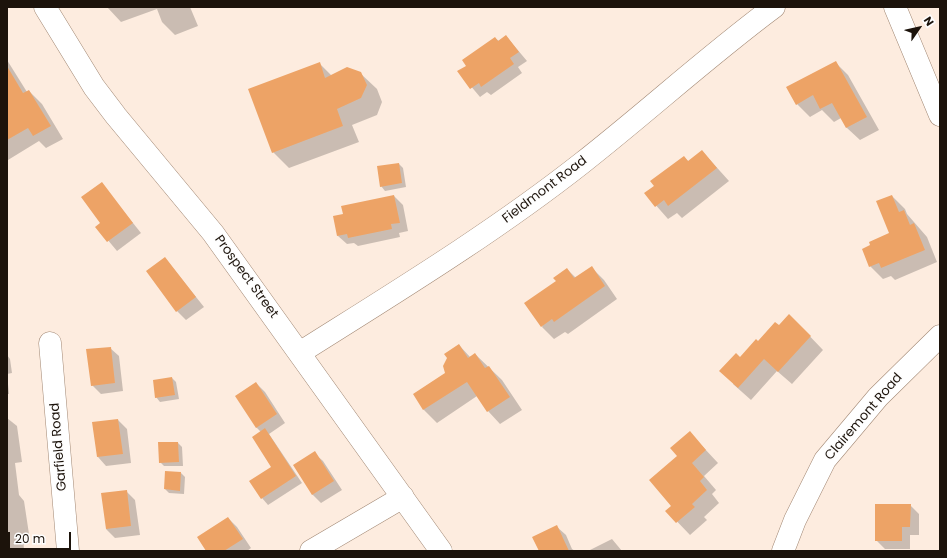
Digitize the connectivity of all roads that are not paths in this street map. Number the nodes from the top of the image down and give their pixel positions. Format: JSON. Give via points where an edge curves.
{"nodes":[{"id":1,"x":46,"y":7,"type":"edge"},
{"id":2,"x":774,"y":7,"type":"edge"},
{"id":3,"x":895,"y":7,"type":"edge"},
{"id":4,"x":940,"y":115,"type":"edge"},
{"id":5,"x":940,"y":336,"type":"edge"},
{"id":6,"x":50,"y":343,"type":"dead end"},
{"id":7,"x":301,"y":352,"type":"junction"},
{"id":8,"x":403,"y":497,"type":"junction"},
{"id":9,"x":68,"y":551,"type":"edge"},
{"id":10,"x":311,"y":551,"type":"edge"},
{"id":11,"x":441,"y":551,"type":"edge"},
{"id":12,"x":783,"y":551,"type":"edge"}],
"edges":[{"from":1,"to":7,"type":"street","name":"Prospect Street","via":[[86,74],[112,110],[209,227]]},
{"from":2,"to":7,"type":"street","name":"Fieldmont Road","via":[[582,163],[499,224]]},
{"from":3,"to":4,"type":"street"},
{"from":5,"to":12,"type":"street","name":"Clairemont Road","via":[[878,398],[825,460],[795,520]]},
{"from":6,"to":9,"type":"street","name":"Garfield Road"},
{"from":7,"to":8,"type":"street","name":"Prospect Street"},
{"from":8,"to":10,"type":"street"},
{"from":8,"to":11,"type":"street","name":"Prospect Street"}]}
